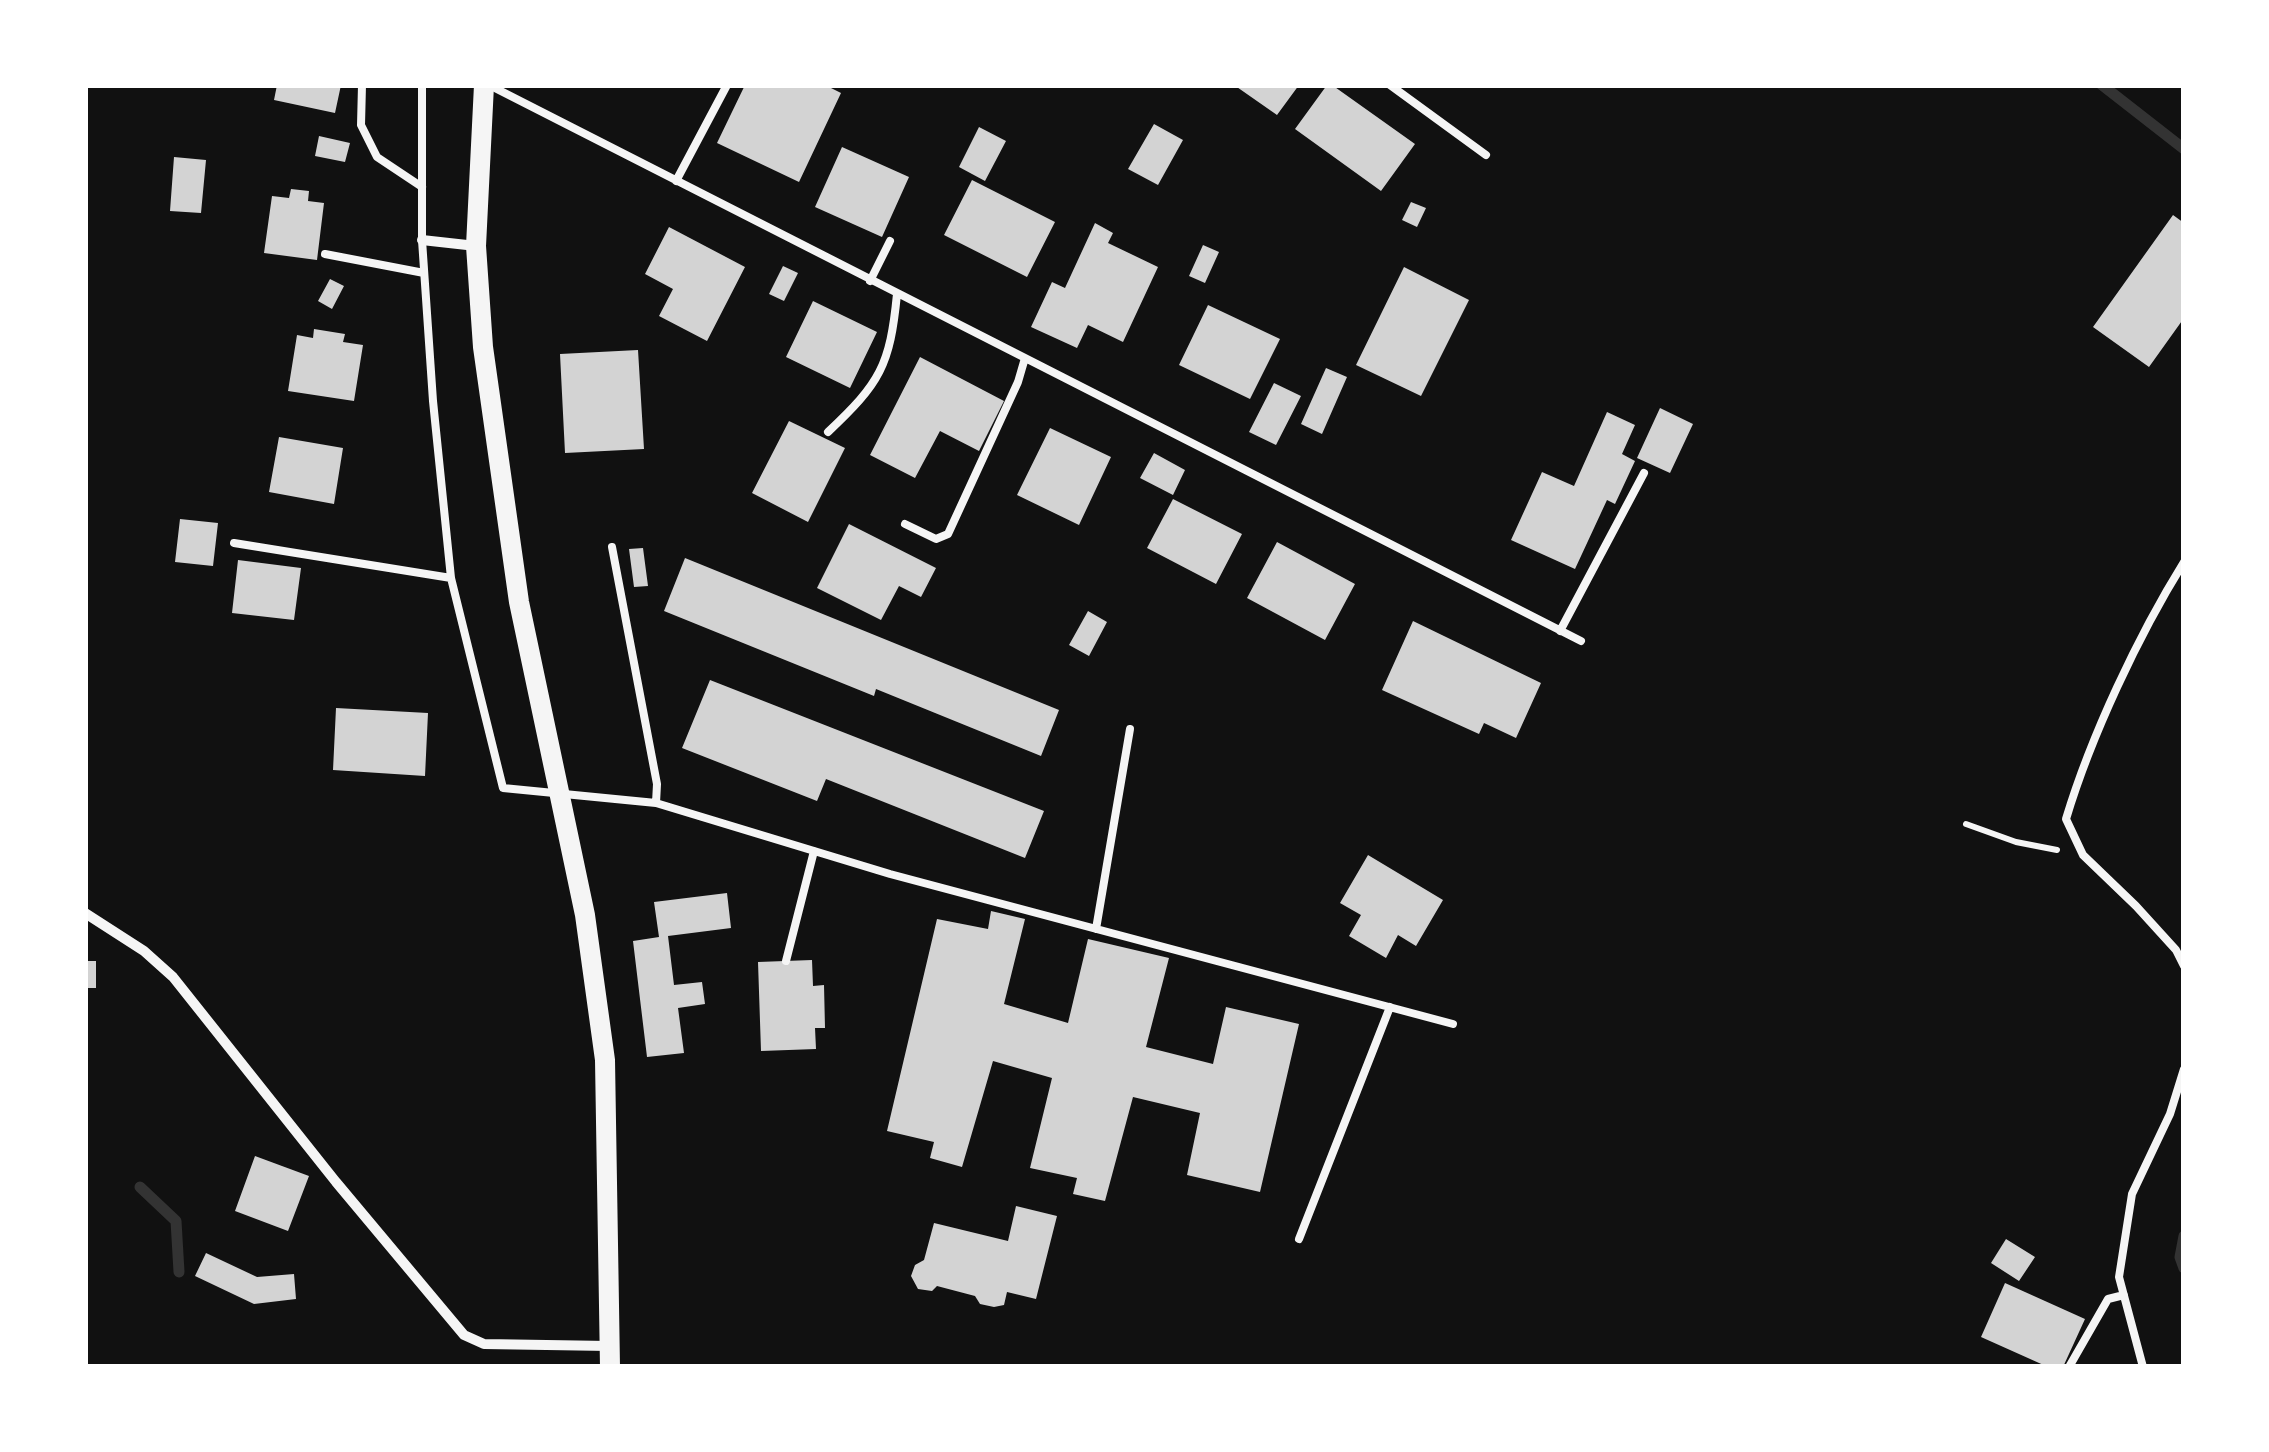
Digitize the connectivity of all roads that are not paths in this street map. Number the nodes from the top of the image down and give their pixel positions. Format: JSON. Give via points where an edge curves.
{"nodes":[{"id":1,"x":362,"y":85,"type":"edge"},
{"id":2,"x":422,"y":85,"type":"edge"},
{"id":3,"x":487,"y":85,"type":"edge"},
{"id":4,"x":727,"y":85,"type":"edge"},
{"id":5,"x":1390,"y":85,"type":"edge"},
{"id":6,"x":1486,"y":154,"type":"dead end"},
{"id":7,"x":676,"y":181,"type":"junction"},
{"id":8,"x":422,"y":188,"type":"junction"},
{"id":9,"x":422,"y":240,"type":"junction"},
{"id":10,"x":890,"y":241,"type":"dead end"},
{"id":11,"x":476,"y":246,"type":"junction"},
{"id":12,"x":325,"y":254,"type":"dead end"},
{"id":13,"x":424,"y":273,"type":"junction"},
{"id":14,"x":870,"y":281,"type":"junction"},
{"id":15,"x":897,"y":294,"type":"junction"},
{"id":16,"x":1025,"y":358,"type":"junction"},
{"id":17,"x":828,"y":432,"type":"dead end"},
{"id":18,"x":1644,"y":474,"type":"dead end"},
{"id":19,"x":905,"y":524,"type":"dead end"},
{"id":20,"x":234,"y":543,"type":"dead end"},
{"id":21,"x":612,"y":547,"type":"dead end"},
{"id":22,"x":2184,"y":562,"type":"edge"},
{"id":23,"x":451,"y":578,"type":"junction"},
{"id":24,"x":1560,"y":631,"type":"junction"},
{"id":25,"x":1581,"y":641,"type":"dead end"},
{"id":26,"x":1130,"y":728,"type":"dead end"},
{"id":27,"x":561,"y":794,"type":"junction"},
{"id":28,"x":656,"y":803,"type":"junction"},
{"id":29,"x":814,"y":851,"type":"junction"},
{"id":30,"x":85,"y":913,"type":"edge"},
{"id":31,"x":1096,"y":929,"type":"junction"},
{"id":32,"x":786,"y":961,"type":"dead end"},
{"id":33,"x":2184,"y":966,"type":"edge"},
{"id":34,"x":1390,"y":1007,"type":"junction"},
{"id":35,"x":1453,"y":1024,"type":"dead end"},
{"id":36,"x":2184,"y":1069,"type":"edge"},
{"id":37,"x":1299,"y":1239,"type":"dead end"},
{"id":38,"x":2124,"y":1295,"type":"junction"},
{"id":39,"x":610,"y":1356,"type":"edge"},
{"id":40,"x":2069,"y":1367,"type":"edge"},
{"id":41,"x":2142,"y":1367,"type":"edge"}],
"edges":[{"from":1,"to":8,"type":"lane","via":[[360,125],[377,157]]},
{"from":2,"to":8,"type":"lane"},
{"from":3,"to":7,"type":"lane"},
{"from":3,"to":11,"type":"main road"},
{"from":4,"to":7,"type":"lane"},
{"from":5,"to":6,"type":"lane"},
{"from":7,"to":14,"type":"lane"},
{"from":8,"to":9,"type":"lane"},
{"from":9,"to":11,"type":"street"},
{"from":9,"to":13,"type":"lane"},
{"from":10,"to":14,"type":"lane"},
{"from":11,"to":27,"type":"main road","via":[[482,347],[507,526]]},
{"from":12,"to":13,"type":"lane"},
{"from":13,"to":23,"type":"lane"},
{"from":14,"to":15,"type":"lane"},
{"from":15,"to":16,"type":"lane"},
{"from":15,"to":17,"type":"lane","via":[[892,347],[871,388]]},
{"from":16,"to":19,"type":"lane","via":[[948,534],[936,539]]},
{"from":16,"to":24,"type":"lane"},
{"from":18,"to":24,"type":"lane"},
{"from":20,"to":23,"type":"lane"},
{"from":21,"to":28,"type":"lane"},
{"from":22,"to":33,"type":"lane","via":[[2081,768],[2066,820],[2083,855]]},
{"from":23,"to":27,"type":"lane","via":[[503,788]]},
{"from":24,"to":25,"type":"lane"},
{"from":26,"to":31,"type":"lane"},
{"from":27,"to":28,"type":"lane"},
{"from":27,"to":39,"type":"main road","via":[[605,1060]]},
{"from":28,"to":29,"type":"lane"},
{"from":29,"to":31,"type":"lane"},
{"from":29,"to":32,"type":"lane"},
{"from":30,"to":39,"type":"street","via":[[174,976],[464,1336],[484,1344]]},
{"from":31,"to":34,"type":"lane"},
{"from":34,"to":35,"type":"lane"},
{"from":34,"to":37,"type":"lane"},
{"from":36,"to":38,"type":"lane","via":[[2132,1194],[2119,1277]]},
{"from":38,"to":40,"type":"lane","via":[[2108,1299]]},
{"from":38,"to":41,"type":"lane"}]}
